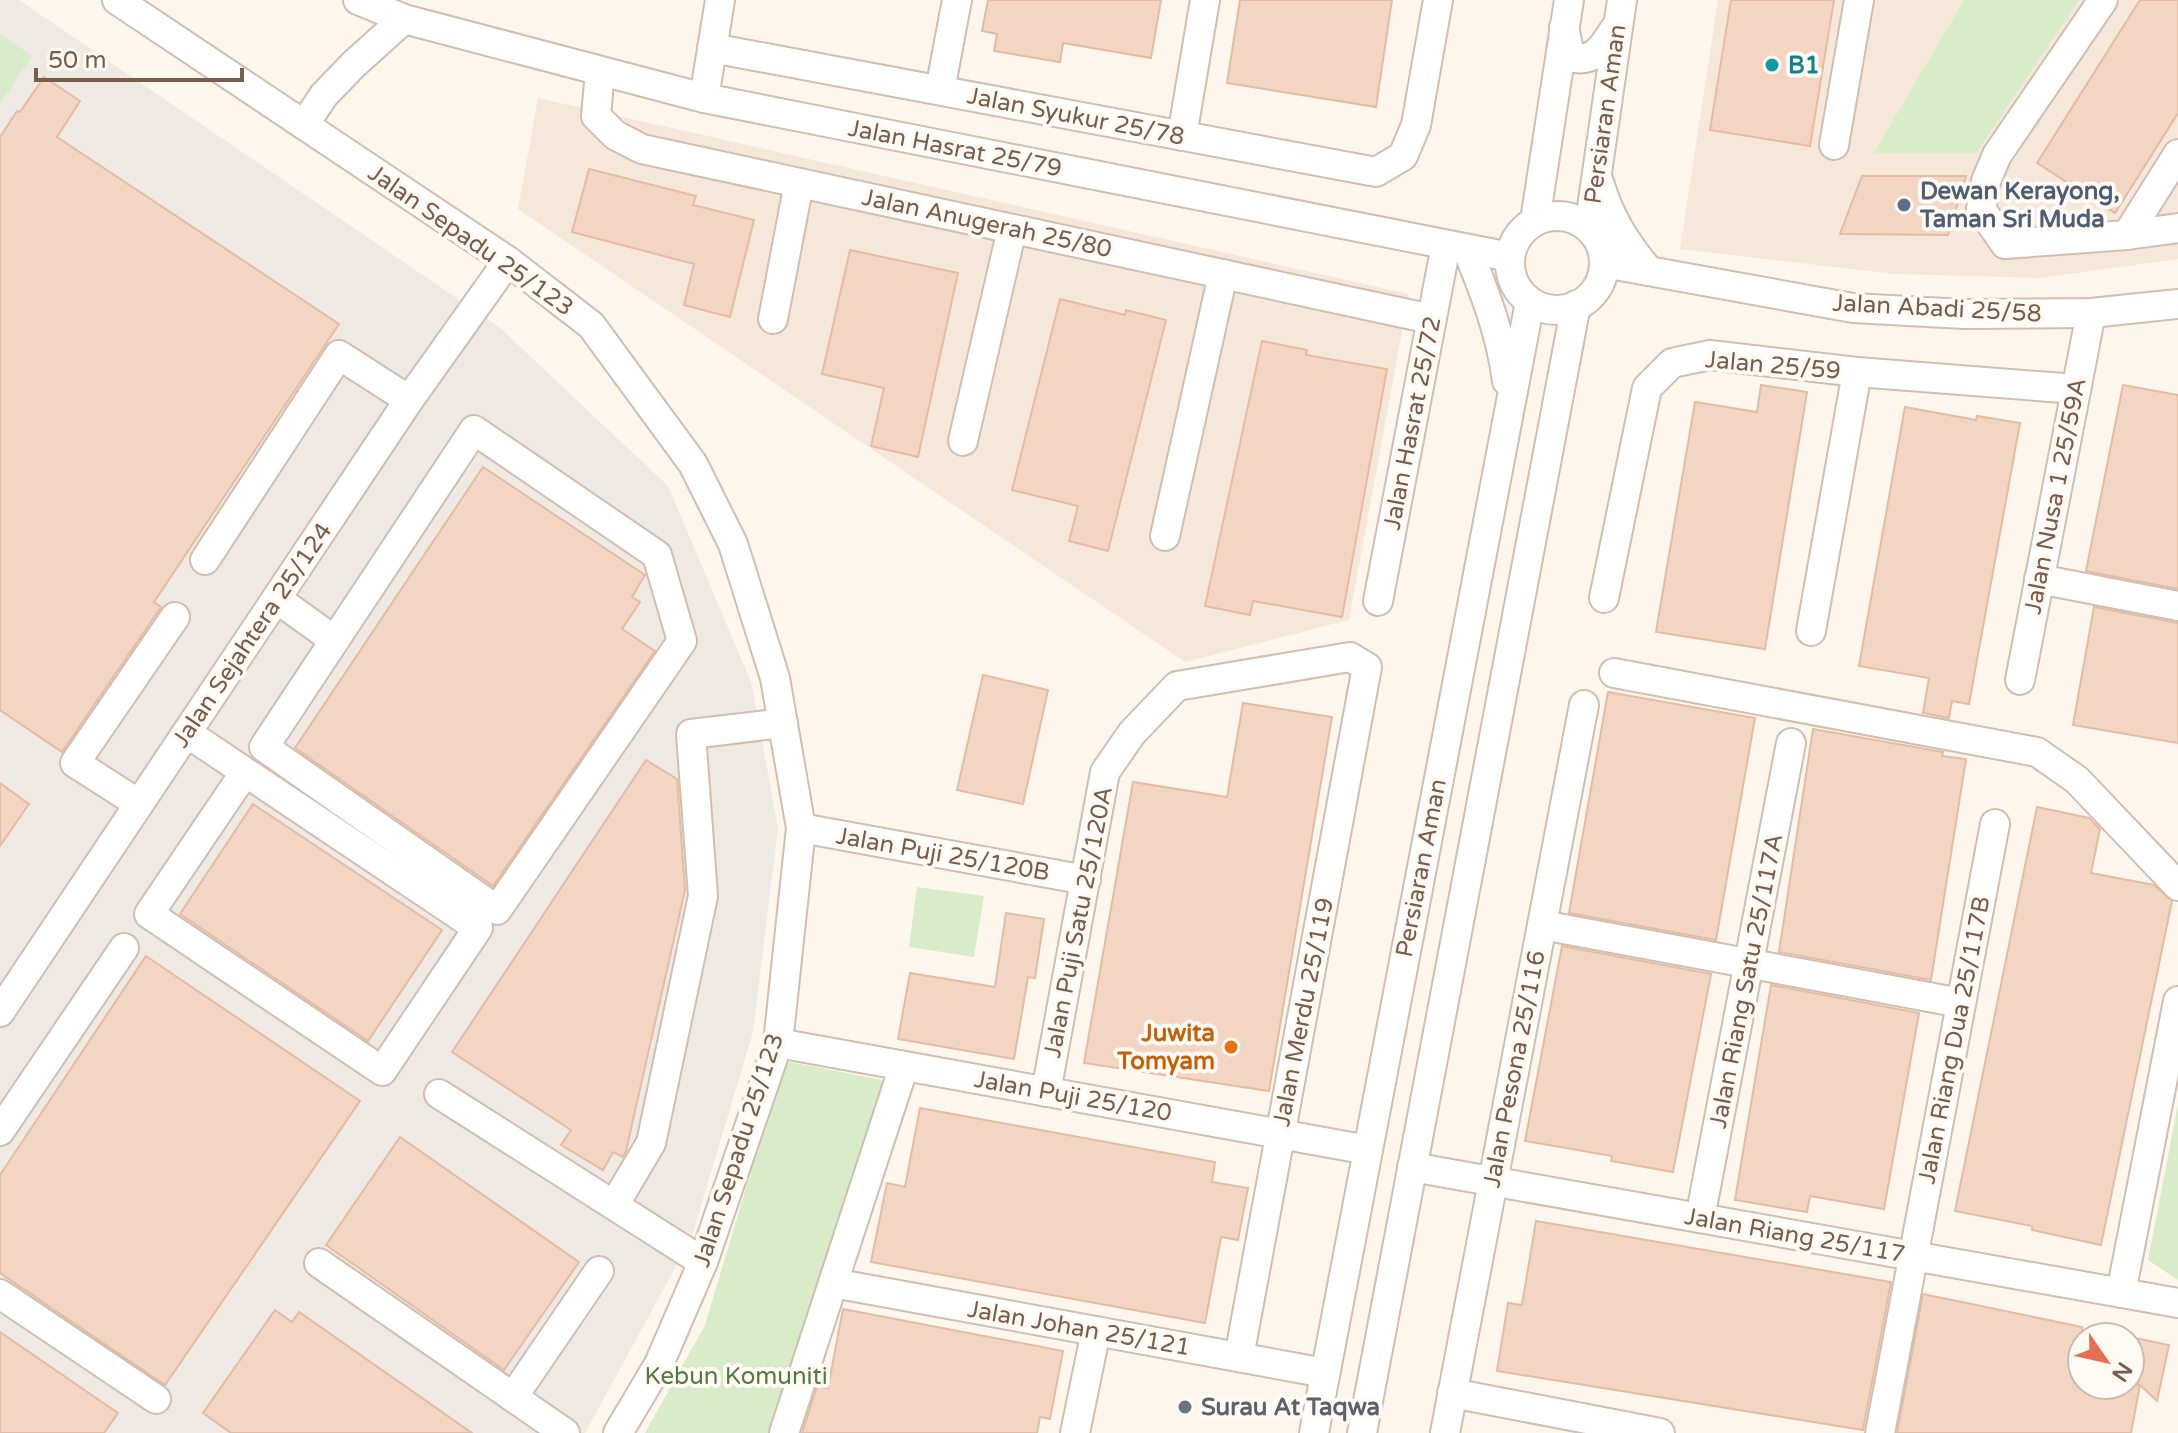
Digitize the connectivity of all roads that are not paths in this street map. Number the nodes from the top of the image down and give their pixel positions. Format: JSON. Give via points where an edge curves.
{"nodes":[{"id":1,"x":117,"y":0,"type":"edge"},
{"id":2,"x":358,"y":0,"type":"edge"},
{"id":3,"x":720,"y":0,"type":"edge"},
{"id":4,"x":957,"y":0,"type":"edge"},
{"id":5,"x":1205,"y":0,"type":"edge"},
{"id":6,"x":1438,"y":0,"type":"edge"},
{"id":7,"x":1859,"y":0,"type":"edge"},
{"id":8,"x":2103,"y":0,"type":"edge"},
{"id":9,"x":1566,"y":13,"type":"edge"},
{"id":10,"x":1619,"y":13,"type":"edge"},
{"id":11,"x":404,"y":19,"type":"junction"},
{"id":12,"x":712,"y":48,"type":"junction"},
{"id":13,"x":600,"y":71,"type":"junction"},
{"id":14,"x":940,"y":90,"type":"junction"},
{"id":15,"x":704,"y":98,"type":"junction"},
{"id":16,"x":304,"y":125,"type":"junction"},
{"id":17,"x":1182,"y":136,"type":"junction"},
{"id":18,"x":1834,"y":145,"type":"dead end"},
{"id":19,"x":2178,"y":154,"type":"edge"},
{"id":20,"x":1597,"y":173,"type":"junction"},
{"id":21,"x":799,"y":183,"type":"junction"},
{"id":22,"x":1535,"y":221,"type":"junction"},
{"id":23,"x":1589,"y":228,"type":"junction"},
{"id":24,"x":2178,"y":228,"type":"edge"},
{"id":25,"x":1012,"y":229,"type":"junction"},
{"id":26,"x":2127,"y":235,"type":"junction"},
{"id":27,"x":1456,"y":247,"type":"junction"},
{"id":28,"x":1510,"y":257,"type":"junction"},
{"id":29,"x":508,"y":261,"type":"junction"},
{"id":30,"x":1604,"y":263,"type":"junction"},
{"id":31,"x":1649,"y":271,"type":"junction"},
{"id":32,"x":1223,"y":274,"type":"junction"},
{"id":33,"x":1530,"y":302,"type":"junction"},
{"id":34,"x":2178,"y":304,"type":"edge"},
{"id":35,"x":1576,"y":305,"type":"junction"},
{"id":36,"x":2091,"y":313,"type":"junction"},
{"id":37,"x":773,"y":319,"type":"dead end"},
{"id":38,"x":1431,"y":319,"type":"junction"},
{"id":39,"x":1857,"y":372,"type":"junction"},
{"id":40,"x":2076,"y":389,"type":"junction"},
{"id":41,"x":409,"y":400,"type":"junction"},
{"id":42,"x":1510,"y":402,"type":"junction"},
{"id":43,"x":963,"y":441,"type":"dead end"},
{"id":44,"x":1165,"y":536,"type":"dead end"},
{"id":45,"x":205,"y":560,"type":"dead end"},
{"id":46,"x":2039,"y":579,"type":"junction"},
{"id":47,"x":1604,"y":598,"type":"dead end"},
{"id":48,"x":277,"y":599,"type":"junction"},
{"id":49,"x":1378,"y":601,"type":"dead end"},
{"id":50,"x":2178,"y":606,"type":"edge"},
{"id":51,"x":175,"y":617,"type":"dead end"},
{"id":52,"x":1811,"y":631,"type":"dead end"},
{"id":53,"x":334,"y":640,"type":"junction"},
{"id":54,"x":1367,"y":667,"type":"joint"},
{"id":55,"x":1614,"y":673,"type":"dead end"},
{"id":56,"x":2020,"y":680,"type":"dead end"},
{"id":57,"x":1584,"y":705,"type":"dead end"},
{"id":58,"x":783,"y":723,"type":"junction"},
{"id":59,"x":187,"y":733,"type":"junction"},
{"id":60,"x":1791,"y":743,"type":"dead end"},
{"id":61,"x":245,"y":772,"type":"junction"},
{"id":62,"x":139,"y":804,"type":"junction"},
{"id":63,"x":1995,"y":824,"type":"dead end"},
{"id":64,"x":801,"y":828,"type":"junction"},
{"id":65,"x":1086,"y":880,"type":"junction"},
{"id":66,"x":2178,"y":886,"type":"edge"},
{"id":67,"x":1418,"y":887,"type":"junction"},
{"id":68,"x":1465,"y":894,"type":"junction"},
{"id":69,"x":1542,"y":925,"type":"junction"},
{"id":70,"x":124,"y":948,"type":"dead end"},
{"id":71,"x":1749,"y":964,"type":"junction"},
{"id":72,"x":2178,"y":1001,"type":"edge"},
{"id":73,"x":1961,"y":1003,"type":"junction"},
{"id":74,"x":0,"y":1012,"type":"edge"},
{"id":75,"x":778,"y":1043,"type":"junction"},
{"id":76,"x":904,"y":1066,"type":"junction"},
{"id":77,"x":1046,"y":1092,"type":"junction"},
{"id":78,"x":439,"y":1094,"type":"dead end"},
{"id":79,"x":0,"y":1131,"type":"edge"},
{"id":80,"x":1280,"y":1134,"type":"junction"},
{"id":81,"x":1368,"y":1150,"type":"junction"},
{"id":82,"x":1412,"y":1167,"type":"junction"},
{"id":83,"x":1492,"y":1182,"type":"junction"},
{"id":84,"x":614,"y":1205,"type":"junction"},
{"id":85,"x":1700,"y":1218,"type":"junction"},
{"id":86,"x":1912,"y":1256,"type":"junction"},
{"id":87,"x":703,"y":1262,"type":"junction"},
{"id":88,"x":319,"y":1263,"type":"dead end"},
{"id":89,"x":599,"y":1271,"type":"dead end"},
{"id":90,"x":833,"y":1283,"type":"junction"},
{"id":91,"x":2121,"y":1293,"type":"junction"},
{"id":92,"x":0,"y":1294,"type":"edge"},
{"id":93,"x":2178,"y":1303,"type":"edge"},
{"id":94,"x":1096,"y":1331,"type":"junction"},
{"id":95,"x":1239,"y":1357,"type":"junction"},
{"id":96,"x":1325,"y":1373,"type":"junction"},
{"id":97,"x":1452,"y":1393,"type":"junction"},
{"id":98,"x":513,"y":1397,"type":"junction"},
{"id":99,"x":156,"y":1399,"type":"dead end"},
{"id":100,"x":1652,"y":1432,"type":"edge"},
{"id":101,"x":565,"y":1433,"type":"edge"},
{"id":102,"x":618,"y":1433,"type":"edge"},
{"id":103,"x":784,"y":1433,"type":"edge"},
{"id":104,"x":1075,"y":1433,"type":"edge"},
{"id":105,"x":1314,"y":1433,"type":"edge"},
{"id":106,"x":1362,"y":1433,"type":"edge"},
{"id":107,"x":1445,"y":1433,"type":"edge"},
{"id":108,"x":1880,"y":1433,"type":"edge"}],
"edges":[{"from":1,"to":16,"type":"street","name":"Jalan Sepadu 25/123"},
{"from":2,"to":11,"type":"street","name":"Jalan Hasrat 25/79"},
{"from":3,"to":12,"type":"street"},
{"from":4,"to":14,"type":"street"},
{"from":5,"to":17,"type":"street"},
{"from":6,"to":17,"type":"street","name":"Jalan Syukur 25/78","via":[[1416,125],[1403,156],[1376,172]]},
{"from":7,"to":18,"type":"street"},
{"from":8,"to":26,"type":"street","via":[[1997,155],[1981,209],[2005,244]]},
{"from":9,"to":10,"type":"street","via":[[1569,51],[1584,59],[1595,56]]},
{"from":9,"to":22,"type":"street"},
{"from":10,"to":20,"type":"street","name":"Persiaran Aman"},
{"from":11,"to":13,"type":"street","name":"Jalan Hasrat 25/79"},
{"from":11,"to":16,"type":"street","via":[[324,95]]},
{"from":12,"to":14,"type":"street","name":"Jalan Syukur 25/78"},
{"from":12,"to":15,"type":"street"},
{"from":13,"to":15,"type":"street","name":"Jalan Hasrat 25/79"},
{"from":13,"to":21,"type":"street","name":"Jalan Anugerah 25/80","via":[[596,116],[615,135],[642,149]]},
{"from":14,"to":17,"type":"street","name":"Jalan Syukur 25/78"},
{"from":15,"to":27,"type":"street","name":"Jalan Hasrat 25/79"},
{"from":16,"to":29,"type":"street","name":"Jalan Sepadu 25/123"},
{"from":19,"to":26,"type":"street"},
{"from":20,"to":23,"type":"street","name":"Persiaran Aman"},
{"from":20,"to":31,"type":"street","via":[[1608,211]]},
{"from":21,"to":25,"type":"street","name":"Jalan Anugerah 25/80"},
{"from":21,"to":37,"type":"street"},
{"from":22,"to":23,"type":"street","via":[[1563,216]]},
{"from":22,"to":28,"type":"street","via":[[1523,230]]},
{"from":23,"to":30,"type":"street"},
{"from":24,"to":26,"type":"street"},
{"from":25,"to":32,"type":"street","name":"Jalan Anugerah 25/80"},
{"from":25,"to":43,"type":"street"},
{"from":27,"to":28,"type":"street","name":"Jalan Hasrat 25/79"},
{"from":27,"to":38,"type":"street","name":"Jalan Hasrat 25/72"},
{"from":27,"to":42,"type":"street","via":[[1489,302]]},
{"from":28,"to":33,"type":"street","via":[[1514,282]]},
{"from":29,"to":41,"type":"street","name":"Jalan Sejahtera 25/124"},
{"from":29,"to":58,"type":"street","name":"Jalan Sepadu 25/123","via":[[591,325],[693,464],[733,544],[775,678]]},
{"from":30,"to":31,"type":"street","name":"Jalan Abadi 25/58"},
{"from":30,"to":35,"type":"street","via":[[1596,288]]},
{"from":31,"to":36,"type":"street","name":"Jalan Abadi 25/58","via":[[1853,308]]},
{"from":32,"to":38,"type":"street","name":"Jalan Anugerah 25/80"},
{"from":32,"to":44,"type":"street"},
{"from":33,"to":35,"type":"street","via":[[1545,309]]},
{"from":33,"to":42,"type":"street","name":"Persiaran Aman"},
{"from":34,"to":36,"type":"street","name":"Jalan Abadi 25/58"},
{"from":35,"to":68,"type":"street","name":"Persiaran Aman"},
{"from":36,"to":40,"type":"street","name":"Jalan Nusa 1 25/59A"},
{"from":38,"to":49,"type":"street","name":"Jalan Hasrat 25/72"},
{"from":39,"to":40,"type":"street","name":"Jalan 25/59"},
{"from":39,"to":47,"type":"street","name":"Jalan 25/59","via":[[1710,355],[1672,363],[1647,388]]},
{"from":39,"to":52,"type":"street"},
{"from":40,"to":46,"type":"street","name":"Jalan Nusa 1 25/59A"},
{"from":41,"to":45,"type":"street","via":[[339,355]]},
{"from":41,"to":48,"type":"street","name":"Jalan Sejahtera 25/124"},
{"from":42,"to":67,"type":"street","name":"Persiaran Aman"},
{"from":46,"to":50,"type":"street"},
{"from":46,"to":56,"type":"street","name":"Jalan Nusa 1 25/59A"},
{"from":48,"to":53,"type":"street"},
{"from":48,"to":59,"type":"street","name":"Jalan Sejahtera 25/124"},
{"from":51,"to":62,"type":"street","via":[[75,763]]},
{"from":53,"to":53,"type":"street","via":[[474,430],[657,555],[682,641],[497,910],[264,747]]},
{"from":54,"to":65,"type":"street","name":"Jalan Puji Satu 25/120A","via":[[1350,657],[1177,686],[1132,733],[1105,772]]},
{"from":54,"to":80,"type":"street","name":"Jalan Merdu 25/119"},
{"from":55,"to":66,"type":"street","via":[[2037,752],[2077,780]]},
{"from":57,"to":69,"type":"street","name":"Jalan Pesona 25/116"},
{"from":58,"to":64,"type":"street","name":"Jalan Sepadu 25/123"},
{"from":58,"to":84,"type":"street","via":[[691,734],[703,896],[651,1143]]},
{"from":59,"to":61,"type":"street"},
{"from":59,"to":62,"type":"street","name":"Jalan Sejahtera 25/124"},
{"from":60,"to":71,"type":"street","name":"Jalan Riang Satu 25/117A"},
{"from":61,"to":61,"type":"street","via":[[478,928],[382,1071],[149,914]]},
{"from":62,"to":74,"type":"street","name":"Jalan Sejahtera 25/124"},
{"from":63,"to":73,"type":"street","name":"Jalan Riang Dua 25/117B"},
{"from":64,"to":65,"type":"street","name":"Jalan Puji 25/120B"},
{"from":64,"to":75,"type":"street","name":"Jalan Sepadu 25/123"},
{"from":65,"to":77,"type":"street","name":"Jalan Puji Satu 25/120A"},
{"from":67,"to":68,"type":"street"},
{"from":67,"to":81,"type":"street","name":"Persiaran Aman"},
{"from":68,"to":82,"type":"street","name":"Persiaran Aman"},
{"from":69,"to":71,"type":"street"},
{"from":69,"to":83,"type":"street","name":"Jalan Pesona 25/116"},
{"from":70,"to":79,"type":"street"},
{"from":71,"to":73,"type":"street"},
{"from":71,"to":85,"type":"street","name":"Jalan Riang Satu 25/117A"},
{"from":72,"to":91,"type":"street"},
{"from":73,"to":86,"type":"street","name":"Jalan Riang Dua 25/117B"},
{"from":75,"to":76,"type":"street","name":"Jalan Puji 25/120"},
{"from":75,"to":87,"type":"street","name":"Jalan Sepadu 25/123"},
{"from":76,"to":77,"type":"street","name":"Jalan Puji 25/120"},
{"from":76,"to":90,"type":"street"},
{"from":77,"to":80,"type":"street","name":"Jalan Puji 25/120"},
{"from":78,"to":84,"type":"street"},
{"from":80,"to":81,"type":"street","name":"Jalan Puji 25/120"},
{"from":80,"to":95,"type":"street","name":"Jalan Merdu 25/119"},
{"from":81,"to":96,"type":"street","name":"Persiaran Aman"},
{"from":82,"to":83,"type":"street","name":"Jalan Riang 25/117"},
{"from":82,"to":106,"type":"street","name":"Persiaran Aman"},
{"from":83,"to":85,"type":"street","name":"Jalan Riang 25/117"},
{"from":83,"to":97,"type":"street","name":"Jalan Pesona 25/116"},
{"from":84,"to":87,"type":"street"},
{"from":85,"to":86,"type":"street","name":"Jalan Riang 25/117"},
{"from":86,"to":91,"type":"street","name":"Jalan Riang 25/117"},
{"from":86,"to":108,"type":"street","name":"Jalan Riang Dua 25/117B"},
{"from":87,"to":102,"type":"street","name":"Jalan Sepadu 25/123","via":[[659,1364]]},
{"from":88,"to":98,"type":"street"},
{"from":89,"to":98,"type":"street"},
{"from":90,"to":94,"type":"street","name":"Jalan Johan 25/121"},
{"from":90,"to":103,"type":"street"},
{"from":91,"to":93,"type":"street","name":"Jalan Riang 25/117"},
{"from":92,"to":99,"type":"street"},
{"from":94,"to":95,"type":"street","name":"Jalan Johan 25/121"},
{"from":94,"to":104,"type":"street"},
{"from":95,"to":96,"type":"street","name":"Jalan Johan 25/121"},
{"from":96,"to":105,"type":"street","name":"Persiaran Aman"},
{"from":97,"to":100,"type":"street"},
{"from":97,"to":107,"type":"street","name":"Jalan Pesona 25/116"},
{"from":98,"to":101,"type":"street"}]}
